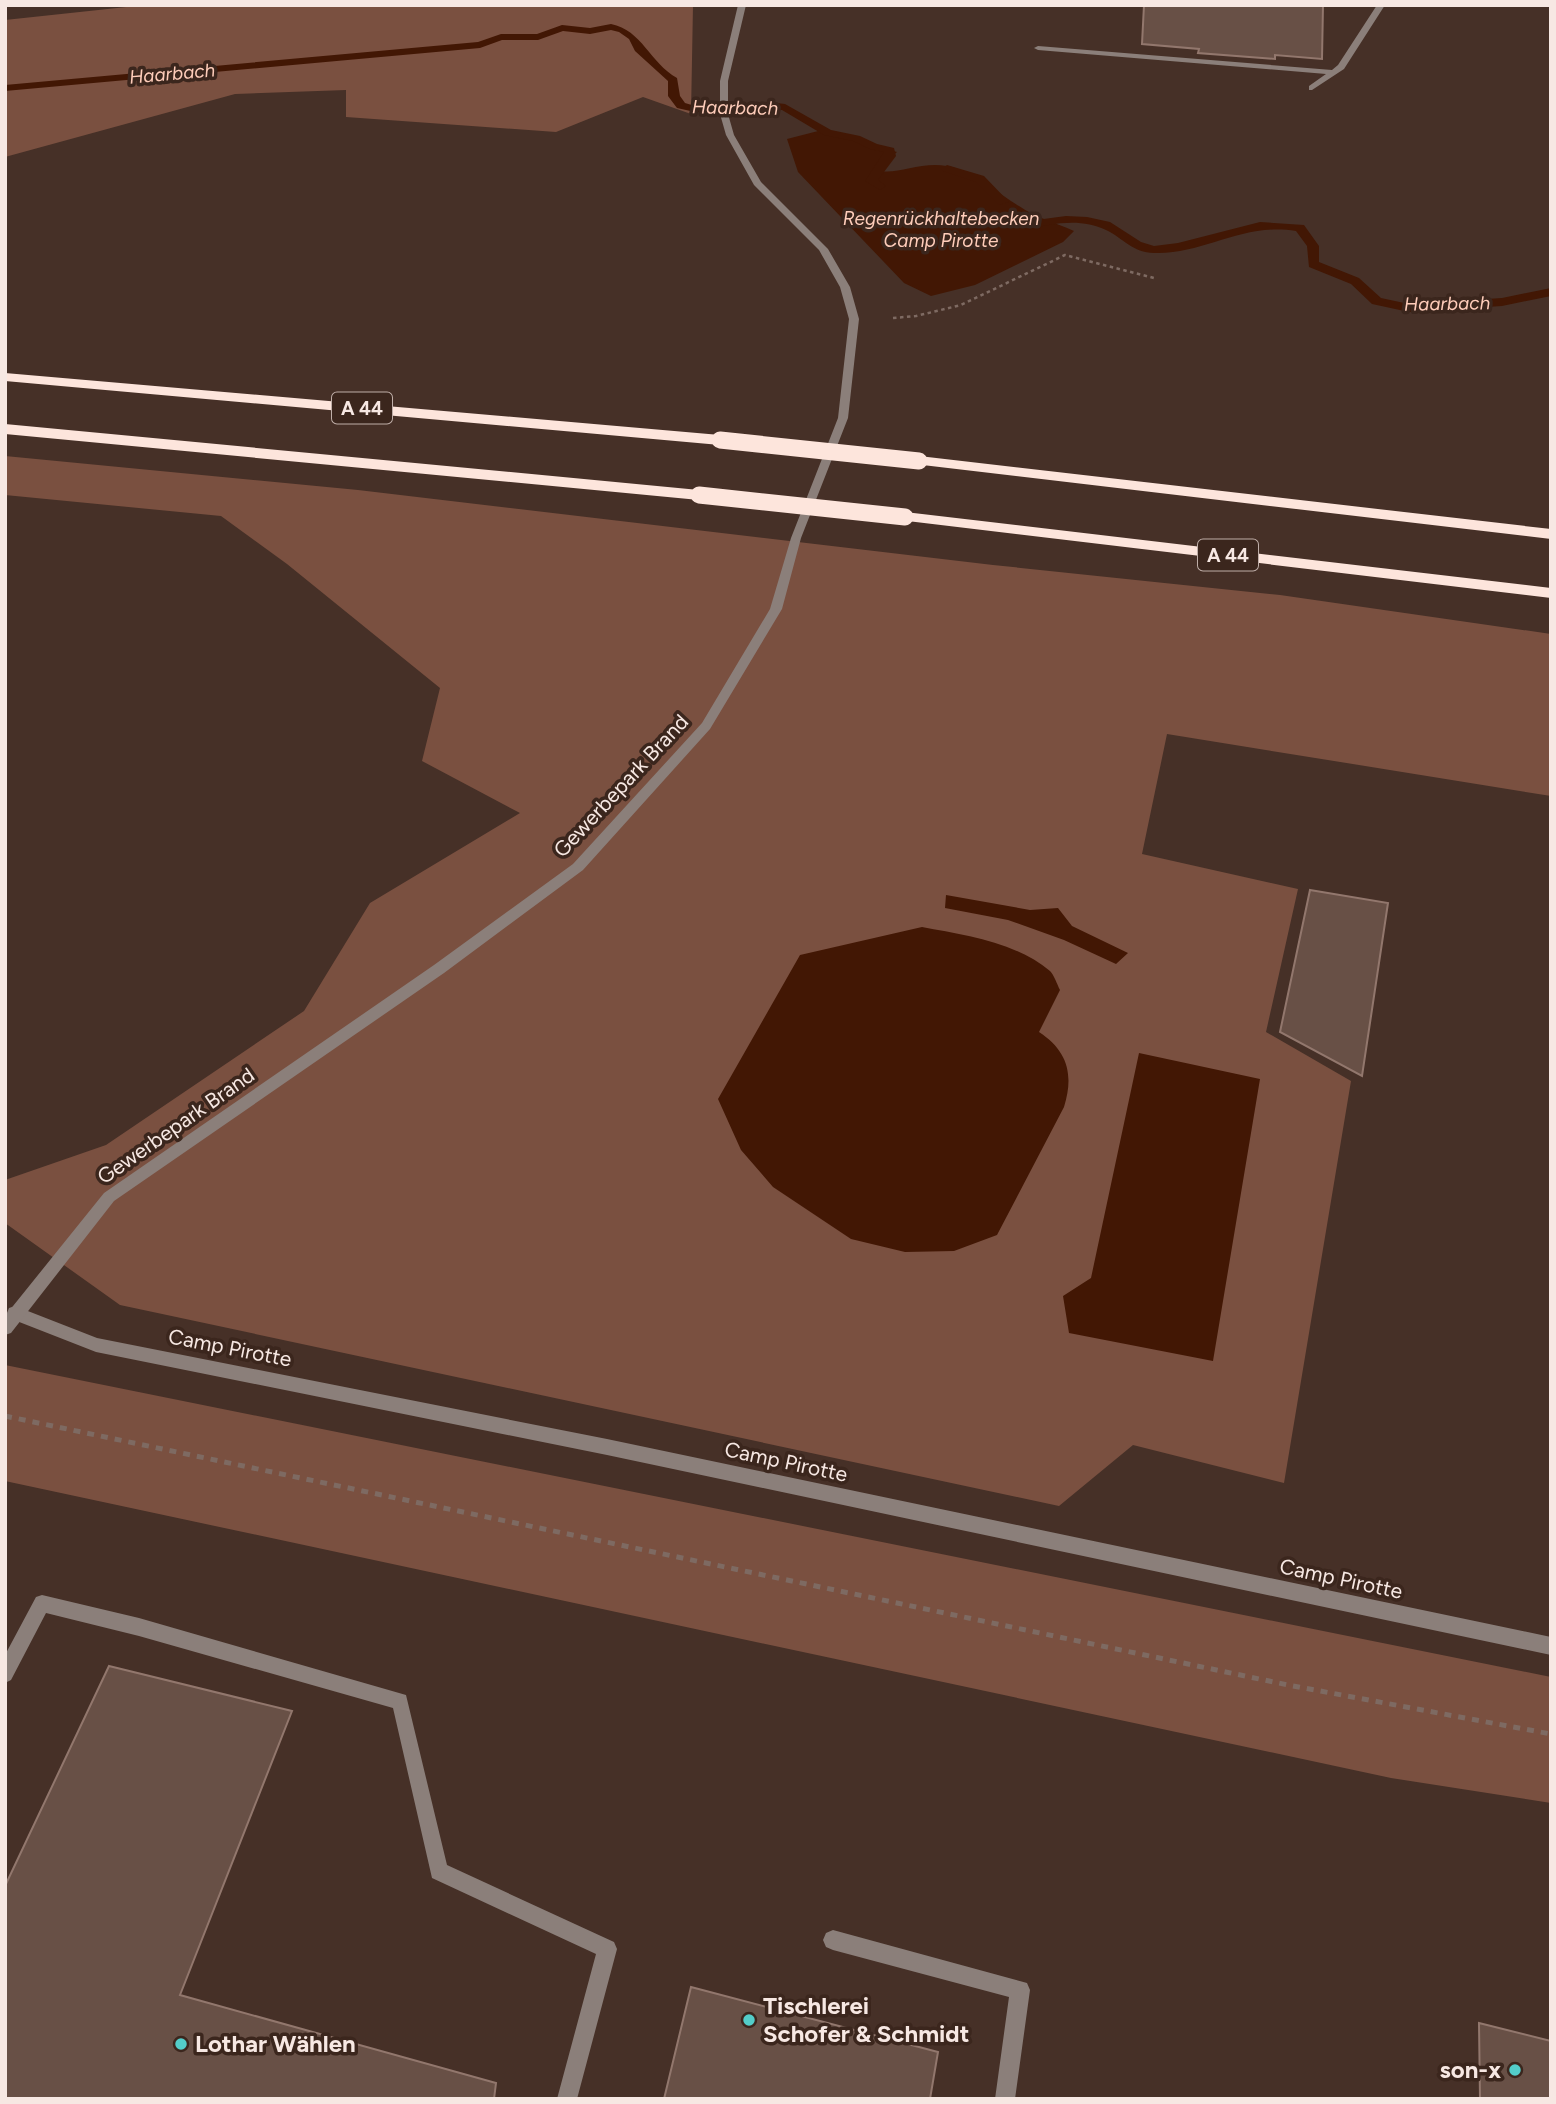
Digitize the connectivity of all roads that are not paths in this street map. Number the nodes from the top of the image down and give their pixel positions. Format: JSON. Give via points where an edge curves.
{"nodes":[{"id":1,"x":742,"y":5,"type":"edge"},
{"id":2,"x":1381,"y":5,"type":"edge"},
{"id":3,"x":1038,"y":48,"type":"dead end"},
{"id":4,"x":1333,"y":72,"type":"junction"},
{"id":5,"x":1311,"y":88,"type":"dead end"},
{"id":6,"x":5,"y":377,"type":"edge"},
{"id":7,"x":5,"y":429,"type":"edge"},
{"id":8,"x":1551,"y":534,"type":"edge"},
{"id":9,"x":1551,"y":593,"type":"edge"},
{"id":10,"x":9,"y":1317,"type":"edge"},
{"id":11,"x":1551,"y":1646,"type":"edge"},
{"id":12,"x":5,"y":1674,"type":"edge"},
{"id":13,"x":833,"y":1940,"type":"dead end"},
{"id":14,"x":567,"y":2099,"type":"edge"},
{"id":15,"x":1005,"y":2099,"type":"edge"}],
"edges":[{"from":1,"to":10,"type":"street","name":"Gewerbepark Brand","via":[[724,81],[724,114],[730,135],[757,183],[823,249],[845,287],[854,319],[843,418],[796,538],[776,609],[706,726],[578,867],[109,1197]]},
{"from":2,"to":4,"type":"street","via":[[1341,67]]},
{"from":3,"to":4,"type":"street"},
{"from":4,"to":5,"type":"street"},
{"from":6,"to":8,"type":"highway","number":"A 44","bridge":true,"via":[[720,440]]},
{"from":7,"to":9,"type":"highway","number":"A 44","bridge":true,"via":[[699,495]]},
{"from":10,"to":11,"type":"street","name":"Camp Pirotte","via":[[96,1345],[607,1447]]},
{"from":12,"to":14,"type":"street","via":[[43,1603],[400,1701],[439,1871],[607,1949]]},
{"from":13,"to":15,"type":"street","via":[[1020,1990]]}]}
